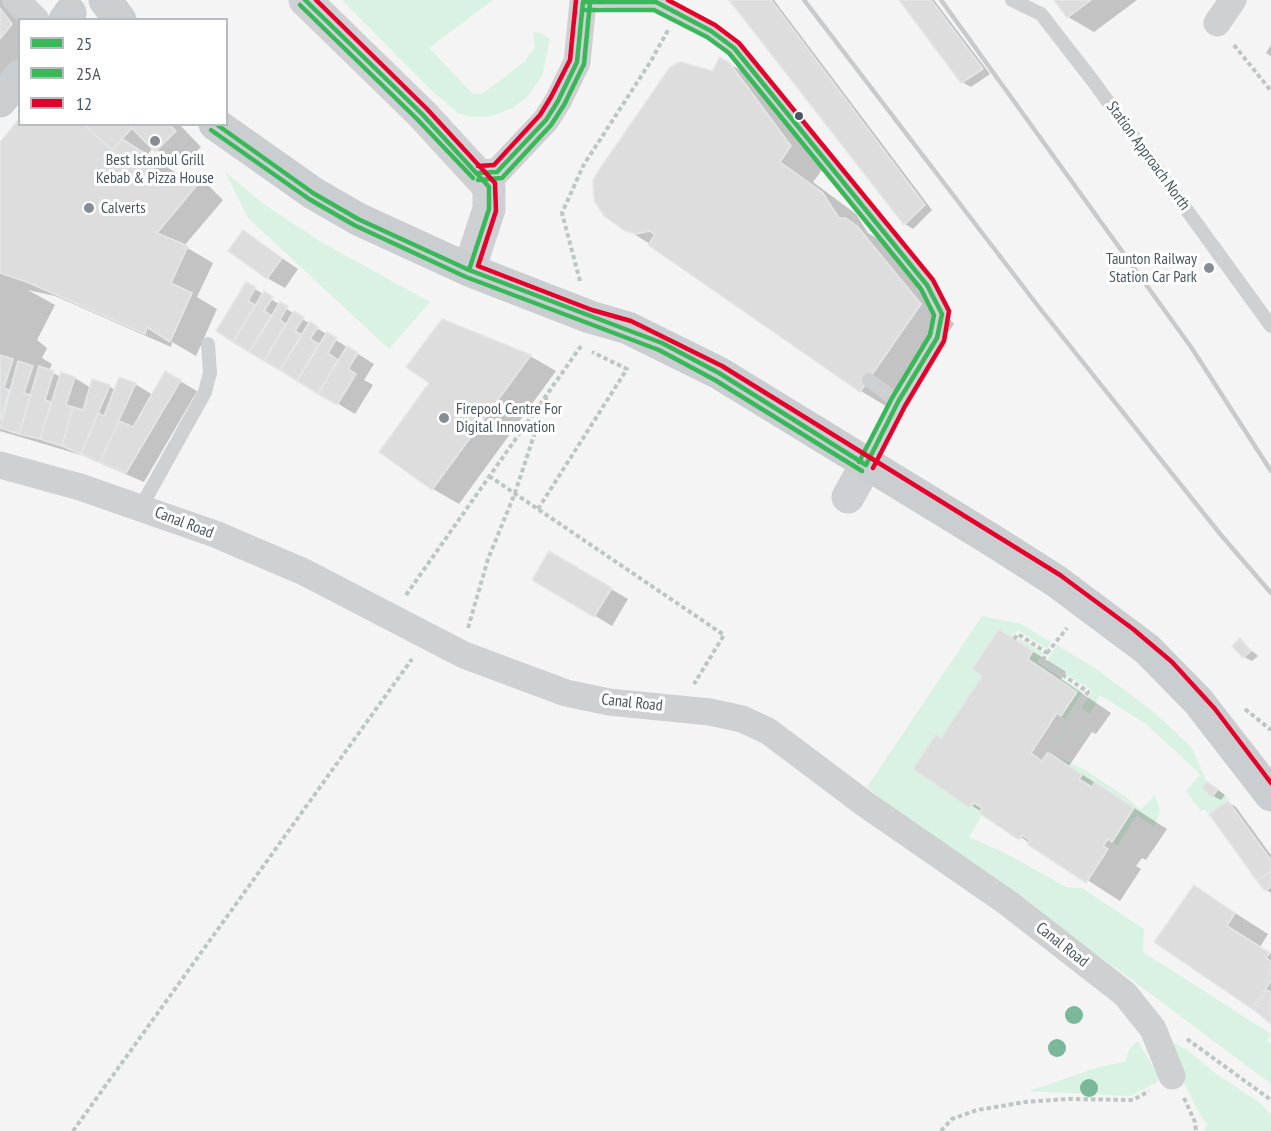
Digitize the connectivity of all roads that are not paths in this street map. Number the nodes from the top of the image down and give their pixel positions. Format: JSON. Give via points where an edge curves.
{"nodes":[{"id":1,"x":16,"y":0,"type":"edge"},
{"id":2,"x":105,"y":0,"type":"edge"},
{"id":3,"x":305,"y":0,"type":"edge"},
{"id":4,"x":1012,"y":0,"type":"edge"},
{"id":5,"x":1233,"y":0,"type":"edge"},
{"id":6,"x":583,"y":1,"type":"edge"},
{"id":7,"x":34,"y":18,"type":"edge"},
{"id":8,"x":118,"y":18,"type":"edge"},
{"id":9,"x":1217,"y":23,"type":"dead end"},
{"id":10,"x":18,"y":78,"type":"edge"},
{"id":11,"x":0,"y":101,"type":"edge"},
{"id":12,"x":218,"y":126,"type":"edge"},
{"id":13,"x":478,"y":173,"type":"junction"},
{"id":14,"x":469,"y":270,"type":"junction"},
{"id":15,"x":1271,"y":326,"type":"edge"},
{"id":16,"x":208,"y":344,"type":"dead end"},
{"id":17,"x":868,"y":380,"type":"dead end"},
{"id":18,"x":898,"y":402,"type":"junction"},
{"id":19,"x":0,"y":465,"type":"edge"},
{"id":20,"x":866,"y":465,"type":"junction"},
{"id":21,"x":848,"y":497,"type":"dead end"},
{"id":22,"x":141,"y":507,"type":"junction"},
{"id":23,"x":1271,"y":795,"type":"edge"},
{"id":24,"x":1172,"y":1076,"type":"road end"}],
"edges":[{"from":1,"to":7,"type":"street"},
{"from":2,"to":8,"type":"main road"},
{"from":3,"to":13,"type":"street"},
{"from":4,"to":15,"type":"lane","name":"Station Approach North","via":[[1041,14]]},
{"from":5,"to":9,"type":"street"},
{"from":6,"to":13,"type":"street","via":[[577,62],[558,101],[546,120],[497,172]]},
{"from":6,"to":18,"type":"lane","via":[[656,2],[734,48],[927,285],[942,314],[938,338]]},
{"from":10,"to":11,"type":"main road"},
{"from":12,"to":14,"type":"main road","via":[[304,187],[358,219]]},
{"from":13,"to":14,"type":"street","via":[[489,187],[489,209]]},
{"from":14,"to":20,"type":"main road","via":[[586,332],[628,328],[662,343],[719,373]]},
{"from":16,"to":22,"type":"lane","via":[[210,374],[205,392]]},
{"from":17,"to":18,"type":"lane"},
{"from":18,"to":20,"type":"lane"},
{"from":19,"to":22,"type":"street","name":"Canal Road"},
{"from":20,"to":21,"type":"street"},
{"from":20,"to":23,"type":"main road","via":[[1048,575],[1129,635],[1198,701]]},
{"from":22,"to":24,"type":"street","name":"Canal Road","via":[[304,572],[464,655],[566,693],[742,719],[768,731],[1008,903],[1125,994],[1153,1029]]}]}
